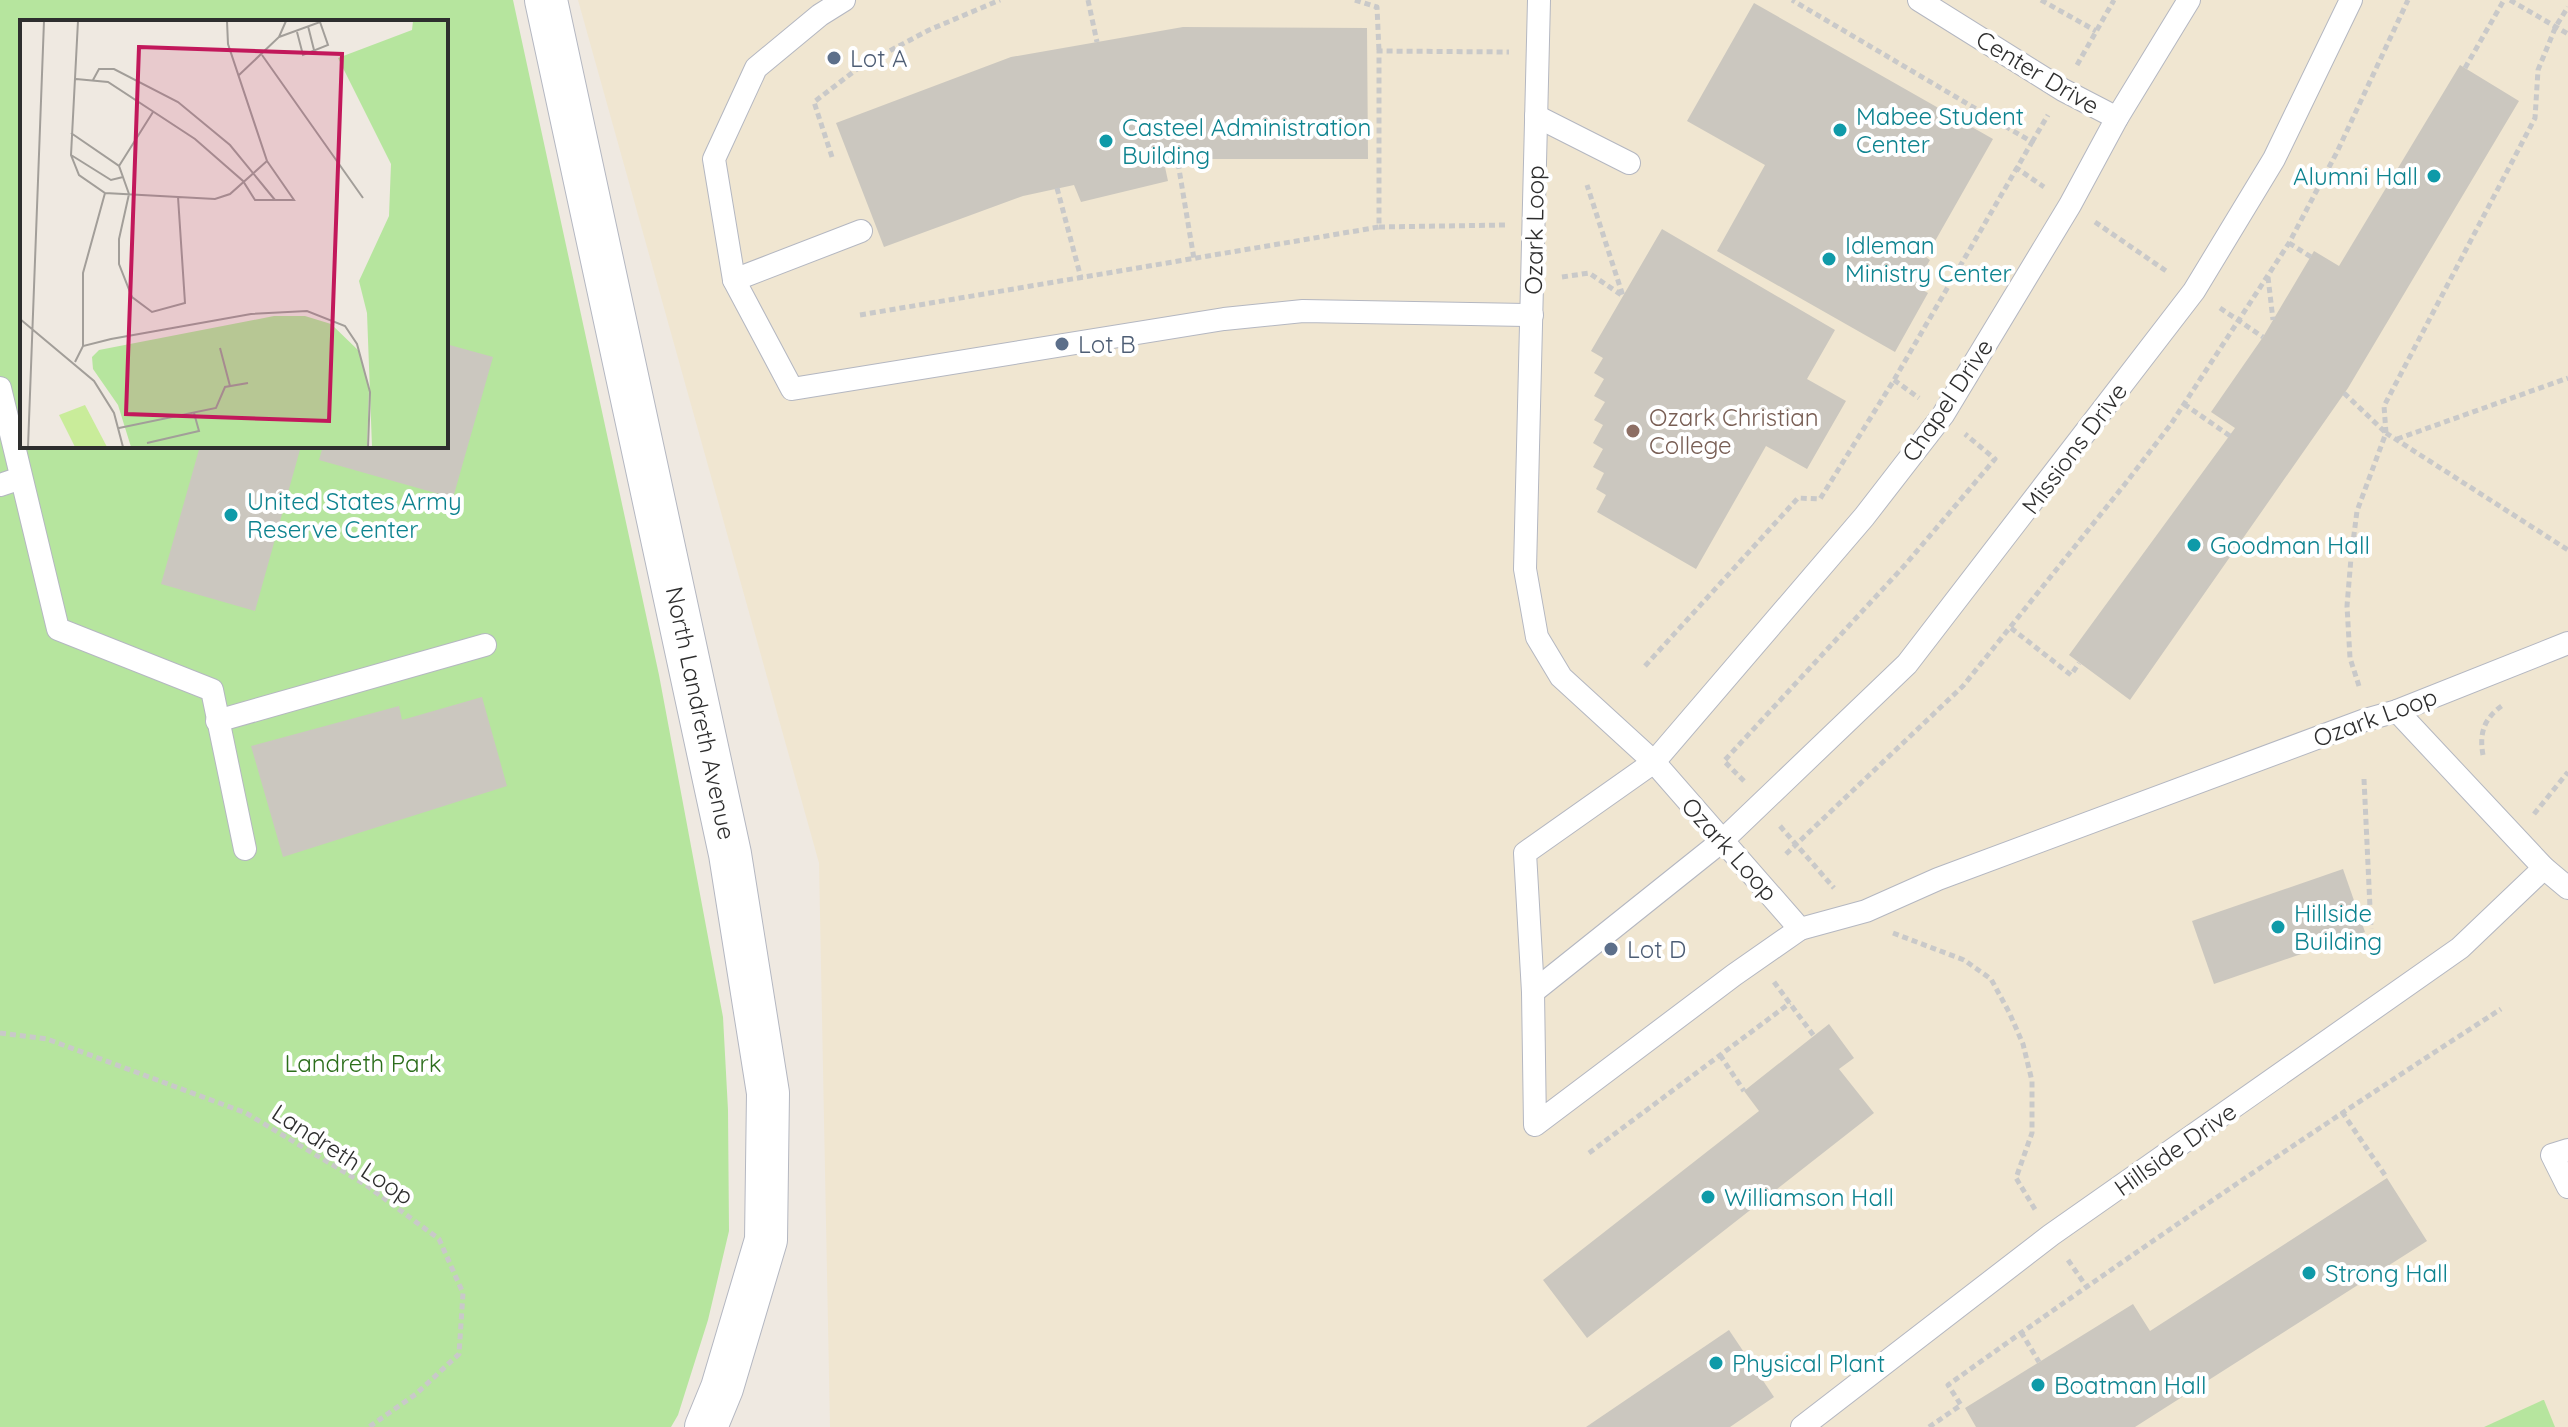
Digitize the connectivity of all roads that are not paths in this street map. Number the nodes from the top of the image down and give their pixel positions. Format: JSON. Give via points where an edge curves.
{"nodes":[{"id":1,"x":546,"y":0,"type":"edge"},
{"id":2,"x":844,"y":0,"type":"edge"},
{"id":3,"x":1539,"y":0,"type":"edge"},
{"id":4,"x":1919,"y":0,"type":"edge"},
{"id":5,"x":2189,"y":0,"type":"edge"},
{"id":6,"x":2351,"y":0,"type":"edge"},
{"id":7,"x":1536,"y":116,"type":"junction"},
{"id":8,"x":2117,"y":118,"type":"junction"},
{"id":9,"x":1629,"y":163,"type":"dead end"},
{"id":10,"x":861,"y":231,"type":"dead end"},
{"id":11,"x":734,"y":280,"type":"junction"},
{"id":12,"x":1532,"y":315,"type":"junction"},
{"id":13,"x":0,"y":388,"type":"edge"},
{"id":14,"x":11,"y":482,"type":"edge"},
{"id":15,"x":2568,"y":643,"type":"edge"},
{"id":16,"x":485,"y":645,"type":"dead end"},
{"id":17,"x":2397,"y":711,"type":"junction"},
{"id":18,"x":217,"y":721,"type":"junction"},
{"id":19,"x":1654,"y":762,"type":"junction"},
{"id":20,"x":1722,"y":841,"type":"junction"},
{"id":21,"x":245,"y":849,"type":"dead end"},
{"id":22,"x":2544,"y":868,"type":"junction"},
{"id":23,"x":2568,"y":888,"type":"edge"},
{"id":24,"x":1800,"y":929,"type":"junction"},
{"id":25,"x":1533,"y":992,"type":"junction"},
{"id":26,"x":2568,"y":1150,"type":"edge"},
{"id":27,"x":2568,"y":1187,"type":"edge"},
{"id":28,"x":706,"y":1427,"type":"edge"},
{"id":29,"x":1802,"y":1427,"type":"edge"}],
"edges":[{"from":1,"to":28,"type":"street","name":"North Landreth Avenue","via":[[730,854],[768,1093],[766,1240]]},
{"from":2,"to":11,"type":"lane","via":[[756,68],[714,159]]},
{"from":3,"to":7,"type":"lane","name":"Ozark Loop"},
{"from":4,"to":8,"type":"lane","name":"Center Drive"},
{"from":5,"to":8,"type":"lane","name":"Chapel Drive"},
{"from":6,"to":20,"type":"lane","name":"Missions Drive","via":[[2274,159],[2194,291],[1907,664]]},
{"from":7,"to":9,"type":"lane"},
{"from":7,"to":12,"type":"lane","name":"Ozark Loop"},
{"from":8,"to":19,"type":"lane","name":"Chapel Drive","via":[[1943,415],[1864,517]]},
{"from":10,"to":11,"type":"lane"},
{"from":11,"to":12,"type":"lane","via":[[792,389],[1224,319],[1303,311]]},
{"from":12,"to":19,"type":"lane","name":"Ozark Loop","via":[[1525,569],[1537,637],[1561,677]]},
{"from":13,"to":14,"type":"lane"},
{"from":14,"to":18,"type":"lane","via":[[58,629],[212,690]]},
{"from":15,"to":17,"type":"lane","name":"Ozark Loop"},
{"from":16,"to":18,"type":"lane"},
{"from":17,"to":22,"type":"lane"},
{"from":17,"to":24,"type":"lane","name":"Ozark Loop","via":[[1938,879],[1866,911]]},
{"from":18,"to":21,"type":"lane"},
{"from":19,"to":20,"type":"lane","name":"Ozark Loop"},
{"from":19,"to":25,"type":"lane","name":"Chapel Drive","via":[[1525,853]]},
{"from":20,"to":24,"type":"lane","name":"Ozark Loop"},
{"from":20,"to":25,"type":"lane","name":"Missions Drive"},
{"from":22,"to":23,"type":"lane"},
{"from":22,"to":29,"type":"lane","name":"Hillside Drive","via":[[2460,948],[2051,1235]]},
{"from":24,"to":25,"type":"lane","via":[[1535,1125]]},
{"from":26,"to":27,"type":"lane","via":[[2552,1155]]}]}
